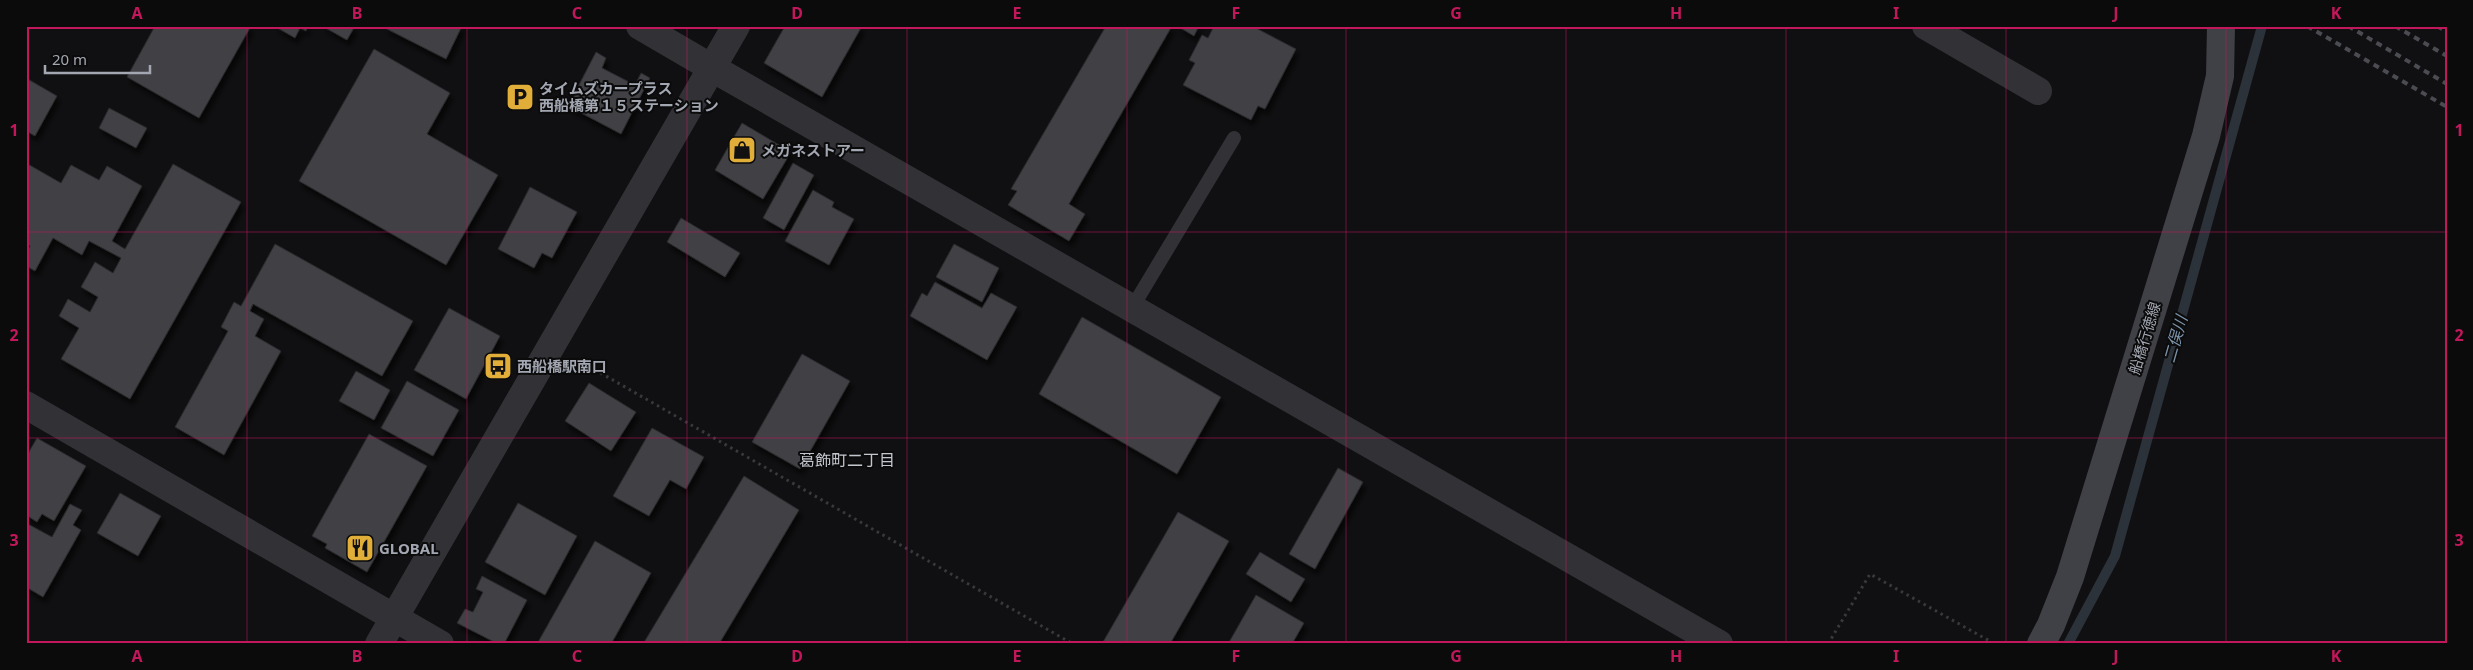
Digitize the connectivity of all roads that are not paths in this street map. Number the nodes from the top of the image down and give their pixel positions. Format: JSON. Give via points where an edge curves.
{"nodes":[{"id":1,"x":640,"y":26,"type":"edge"},
{"id":2,"x":736,"y":26,"type":"edge"},
{"id":3,"x":1926,"y":26,"type":"edge"},
{"id":4,"x":2221,"y":26,"type":"edge"},
{"id":5,"x":712,"y":68,"type":"junction"},
{"id":6,"x":2038,"y":90,"type":"dead end"},
{"id":7,"x":1234,"y":138,"type":"dead end"},
{"id":8,"x":1132,"y":308,"type":"junction"},
{"id":9,"x":26,"y":405,"type":"edge"},
{"id":10,"x":394,"y":617,"type":"junction"},
{"id":11,"x":379,"y":644,"type":"edge"},
{"id":12,"x":440,"y":644,"type":"edge"},
{"id":13,"x":1719,"y":644,"type":"edge"},
{"id":14,"x":2041,"y":644,"type":"edge"}],
"edges":[{"from":1,"to":5,"type":"street"},
{"from":2,"to":5,"type":"street"},
{"from":3,"to":6,"type":"street"},
{"from":4,"to":14,"type":"main road","name":"船橋行徳線","via":[[2220,76],[2206,136],[2070,577]]},
{"from":5,"to":8,"type":"street"},
{"from":5,"to":10,"type":"street"},
{"from":7,"to":8,"type":"lane"},
{"from":8,"to":13,"type":"street"},
{"from":9,"to":10,"type":"street"},
{"from":10,"to":11,"type":"street"},
{"from":10,"to":12,"type":"street"}]}
